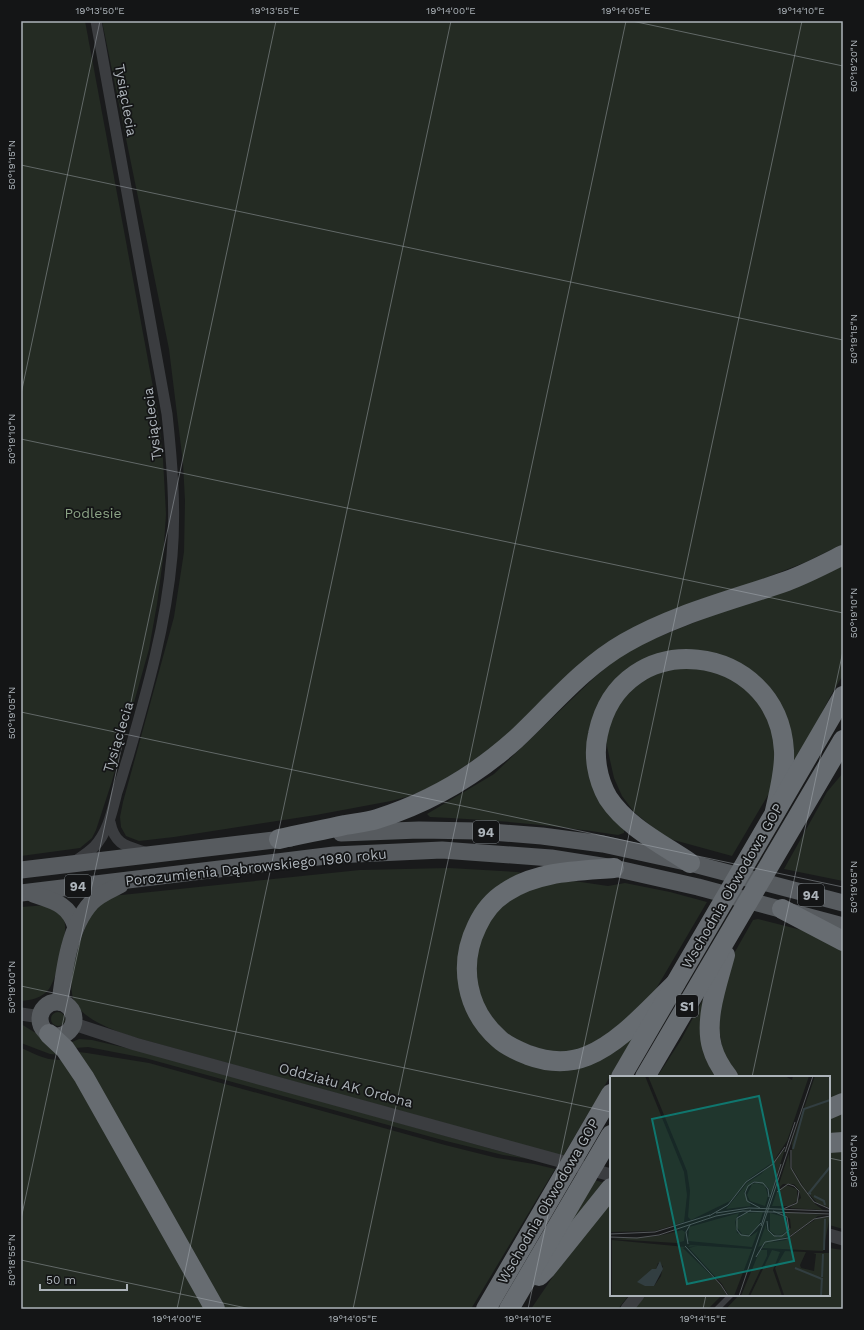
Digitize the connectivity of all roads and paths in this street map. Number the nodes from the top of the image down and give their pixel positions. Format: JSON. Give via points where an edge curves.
{"nodes":[{"id":1,"x":96,"y":21,"type":"edge"},
{"id":2,"x":843,"y":555,"type":"edge"},
{"id":3,"x":843,"y":696,"type":"edge"},
{"id":4,"x":843,"y":740,"type":"edge"},
{"id":5,"x":843,"y":767,"type":"edge"},
{"id":6,"x":808,"y":800,"type":"junction"},
{"id":7,"x":775,"y":811,"type":"junction"},
{"id":8,"x":110,"y":822,"type":"junction"},
{"id":9,"x":279,"y":839,"type":"junction"},
{"id":10,"x":152,"y":854,"type":"junction"},
{"id":11,"x":690,"y":863,"type":"junction"},
{"id":12,"x":70,"y":864,"type":"junction"},
{"id":13,"x":614,"y":868,"type":"junction"},
{"id":14,"x":21,"y":870,"type":"edge"},
{"id":15,"x":128,"y":880,"type":"junction"},
{"id":16,"x":25,"y":893,"type":"edge"},
{"id":17,"x":843,"y":904,"type":"edge"},
{"id":18,"x":782,"y":909,"type":"junction"},
{"id":19,"x":843,"y":926,"type":"edge"},
{"id":20,"x":76,"y":927,"type":"junction"},
{"id":21,"x":731,"y":933,"type":"junction"},
{"id":22,"x":843,"y":941,"type":"edge"},
{"id":23,"x":675,"y":984,"type":"junction"},
{"id":24,"x":60,"y":1002,"type":"junction"},
{"id":25,"x":21,"y":1014,"type":"edge"},
{"id":26,"x":74,"y":1024,"type":"junction"},
{"id":27,"x":45,"y":1025,"type":"junction"},
{"id":28,"x":622,"y":1076,"type":"edge"},
{"id":29,"x":646,"y":1076,"type":"edge"},
{"id":30,"x":727,"y":1076,"type":"edge"},
{"id":31,"x":609,"y":1097,"type":"edge"},
{"id":32,"x":843,"y":1103,"type":"edge"},
{"id":33,"x":830,"y":1109,"type":"edge"},
{"id":34,"x":610,"y":1137,"type":"edge"},
{"id":35,"x":843,"y":1142,"type":"edge"},
{"id":36,"x":830,"y":1143,"type":"edge"},
{"id":37,"x":610,"y":1175,"type":"edge"},
{"id":38,"x":610,"y":1189,"type":"edge"},
{"id":39,"x":830,"y":1235,"type":"edge"},
{"id":40,"x":843,"y":1239,"type":"edge"},
{"id":41,"x":637,"y":1296,"type":"edge"},
{"id":42,"x":730,"y":1296,"type":"edge"},
{"id":43,"x":514,"y":1302,"type":"edge"},
{"id":44,"x":215,"y":1309,"type":"edge"},
{"id":45,"x":486,"y":1309,"type":"edge"},
{"id":46,"x":627,"y":1309,"type":"edge"},
{"id":47,"x":717,"y":1309,"type":"edge"}],
"edges":[{"from":1,"to":8,"type":"street","name":"Tysiąclecia","via":[[167,414],[173,496],[172,555],[162,629]]},
{"from":2,"to":9,"type":"highway","via":[[789,580],[668,622],[610,652],[516,739],[468,776],[442,791],[376,819]]},
{"from":3,"to":7,"type":"highway","name":"Wschodnia Obwodowa GOP","number":"S1"},
{"from":4,"to":6,"type":"highway","name":"Wschodnia Obwodowa GOP","number":"S1"},
{"from":5,"to":6,"type":"highway"},
{"from":6,"to":21,"type":"highway","name":"Wschodnia Obwodowa GOP","number":"S1"},
{"from":7,"to":11,"type":"highway","via":[[783,771],[782,735],[774,712],[758,689],[737,672],[703,660],[685,658],[642,670],[630,678],[609,701],[600,722],[595,751],[596,763],[603,789],[628,822]]},
{"from":7,"to":23,"type":"highway","name":"Wschodnia Obwodowa GOP","number":"S1"},
{"from":8,"to":10,"type":"street","via":[[115,837],[121,842]]},
{"from":8,"to":12,"type":"street","name":"Tysiąclecia","via":[[94,846]]},
{"from":9,"to":10,"type":"main road","name":"Porozumienia Dąbrowskiego 1980 roku","number":"94"},
{"from":9,"to":11,"type":"main road","name":"Porozumienia Dąbrowskiego 1980 roku","number":"94","via":[[405,830],[479,831],[603,844]]},
{"from":10,"to":12,"type":"main road","name":"Porozumienia Dąbrowskiego 1980 roku","number":"94"},
{"from":11,"to":17,"type":"main road","name":"Porozumienia Dąbrowskiego 1980 roku","number":"94"},
{"from":12,"to":14,"type":"main road","name":"Porozumienia Dąbrowskiego 1980 roku","number":"94"},
{"from":13,"to":15,"type":"main road","name":"Porozumienia Dąbrowskiego 1980 roku","number":"94","via":[[551,858],[442,850],[334,855]]},
{"from":13,"to":18,"type":"main road","name":"Porozumienia Dąbrowskiego 1980 roku","number":"94"},
{"from":13,"to":23,"type":"highway","via":[[561,872],[537,878],[505,892],[493,902],[473,934],[466,960],[466,980],[479,1013],[500,1040],[518,1051],[547,1061],[573,1060],[588,1056],[630,1028]]},
{"from":15,"to":16,"type":"main road","name":"Porozumienia Dąbrowskiego 1980 roku","number":"94"},
{"from":15,"to":20,"type":"main road","via":[[91,903]]},
{"from":16,"to":20,"type":"main road","via":[[64,906]]},
{"from":18,"to":19,"type":"main road","name":"Porozumienia Dąbrowskiego 1980 roku","number":"94"},
{"from":18,"to":22,"type":"highway"},
{"from":20,"to":24,"type":"main road","via":[[65,966]]},
{"from":21,"to":29,"type":"highway","name":"Wschodnia Obwodowa GOP","number":"S1"},
{"from":21,"to":30,"type":"highway","via":[[712,1006],[709,1029],[719,1064]]},
{"from":23,"to":28,"type":"highway","name":"Wschodnia Obwodowa GOP","number":"S1"},
{"from":24,"to":26,"type":"main road","via":[[72,1011]]},
{"from":24,"to":27,"type":"main road","via":[[51,1003],[42,1012]]},
{"from":25,"to":27,"type":"street"},
{"from":26,"to":27,"type":"main road","via":[[64,1035],[55,1036]]},
{"from":26,"to":37,"type":"street","name":"Oddziału AK Ordona","via":[[142,1046]]},
{"from":27,"to":44,"type":"highway","via":[[84,1077]]},
{"from":31,"to":45,"type":"highway","name":"Wschodnia Obwodowa GOP"},
{"from":32,"to":33,"type":"highway"},
{"from":34,"to":43,"type":"highway","name":"Wschodnia Obwodowa GOP"},
{"from":35,"to":36,"type":"highway"},
{"from":38,"to":43,"type":"highway","via":[[546,1269]]},
{"from":39,"to":40,"type":"street"},
{"from":41,"to":46,"type":"street"},
{"from":42,"to":47,"type":"lane"}]}
